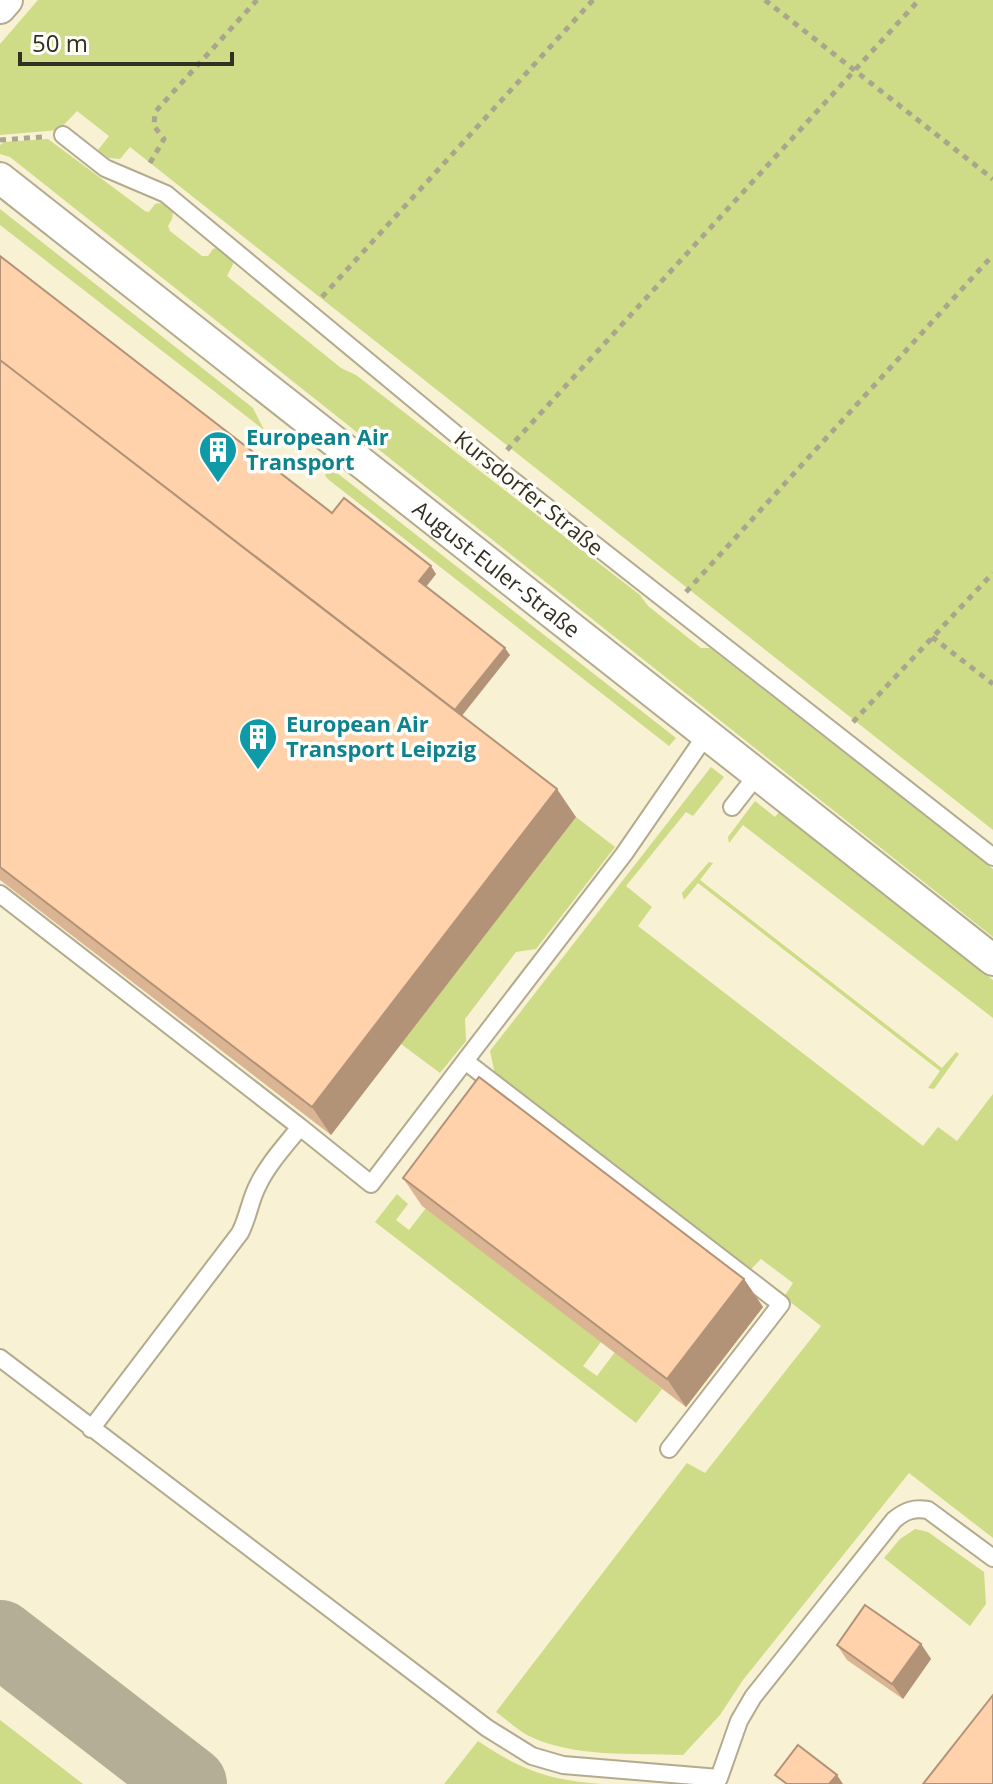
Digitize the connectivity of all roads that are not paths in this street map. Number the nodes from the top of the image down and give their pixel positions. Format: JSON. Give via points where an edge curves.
{"nodes":[{"id":1,"x":7,"y":0,"type":"edge"},
{"id":2,"x":0,"y":8,"type":"edge"},
{"id":3,"x":63,"y":135,"type":"road end"},
{"id":4,"x":0,"y":178,"type":"edge"},
{"id":5,"x":706,"y":735,"type":"junction"},
{"id":6,"x":757,"y":775,"type":"junction"},
{"id":7,"x":732,"y":807,"type":"dead end"},
{"id":8,"x":993,"y":857,"type":"edge"},
{"id":9,"x":0,"y":894,"type":"edge"},
{"id":10,"x":993,"y":960,"type":"edge"},
{"id":11,"x":465,"y":1061,"type":"junction"},
{"id":12,"x":300,"y":1127,"type":"junction"},
{"id":13,"x":0,"y":1358,"type":"edge"},
{"id":14,"x":91,"y":1429,"type":"junction"},
{"id":15,"x":669,"y":1449,"type":"dead end"},
{"id":16,"x":993,"y":1558,"type":"edge"},
{"id":17,"x":725,"y":1781,"type":"edge"}],
"edges":[{"from":1,"to":2,"type":"street"},
{"from":3,"to":8,"type":"lane","name":"Kursdorfer Straße","via":[[105,168],[166,194],[493,465]]},
{"from":4,"to":5,"type":"street","name":"August-Euler-Straße"},
{"from":5,"to":6,"type":"street","name":"August-Euler-Straße"},
{"from":5,"to":11,"type":"lane","via":[[624,854]]},
{"from":6,"to":7,"type":"lane"},
{"from":6,"to":10,"type":"street","name":"August-Euler-Straße"},
{"from":9,"to":12,"type":"lane"},
{"from":11,"to":12,"type":"lane","via":[[371,1184]]},
{"from":11,"to":15,"type":"lane","via":[[781,1304]]},
{"from":12,"to":14,"type":"lane","via":[[255,1189],[240,1233]]},
{"from":13,"to":14,"type":"lane"},
{"from":14,"to":17,"type":"lane","via":[[509,1744],[563,1765]]},
{"from":16,"to":17,"type":"lane","via":[[928,1510],[904,1512],[894,1520],[753,1697],[739,1721]]}]}
